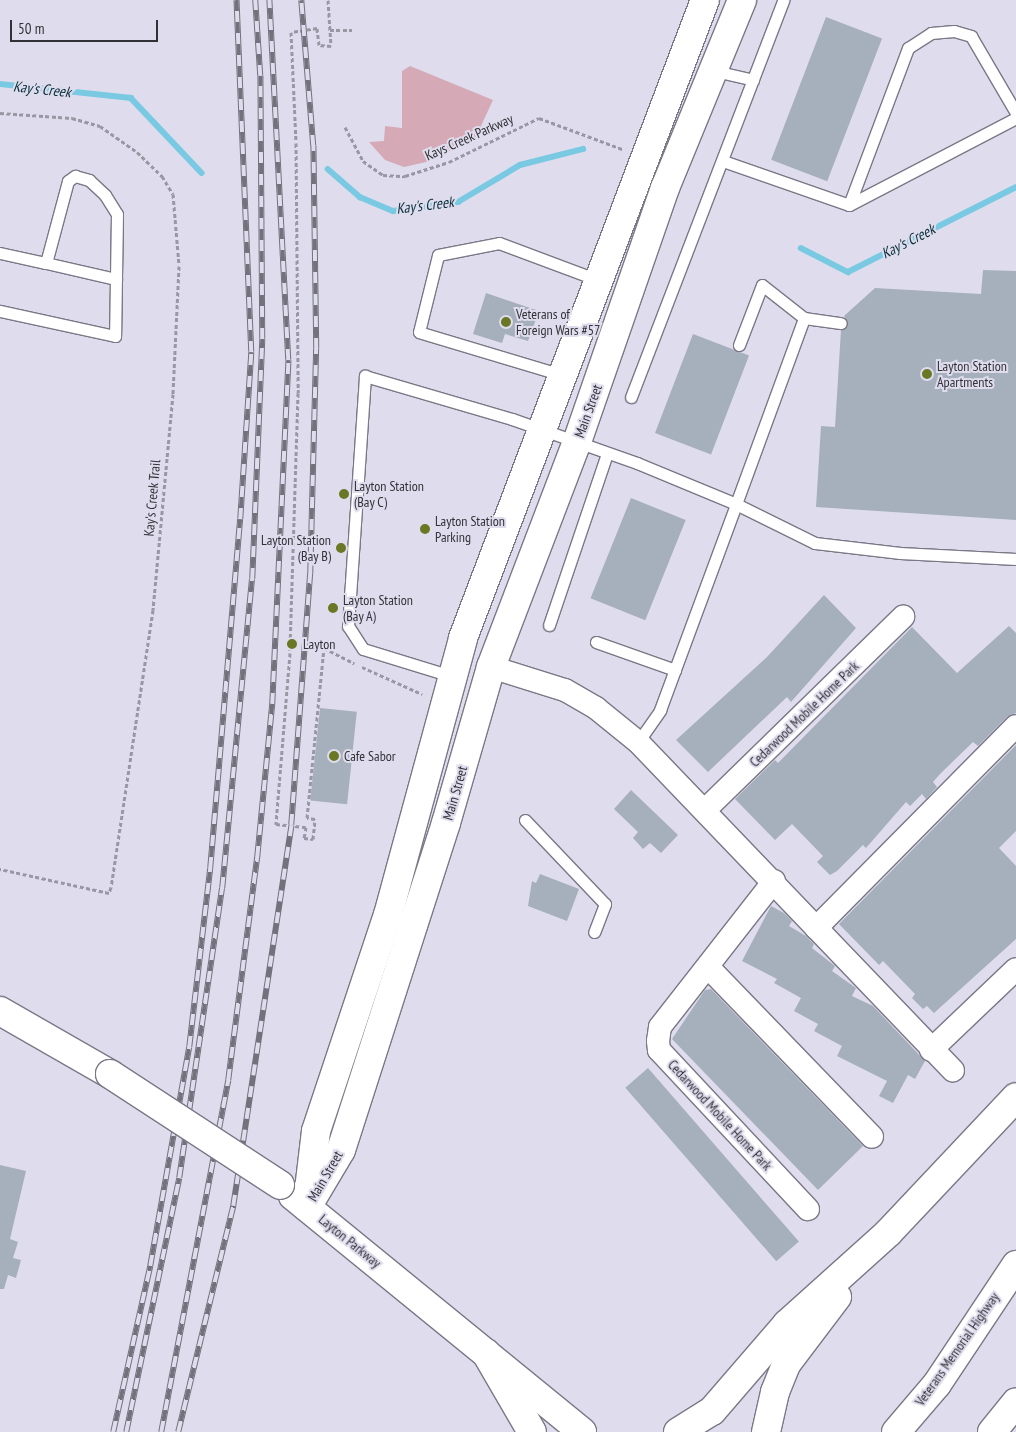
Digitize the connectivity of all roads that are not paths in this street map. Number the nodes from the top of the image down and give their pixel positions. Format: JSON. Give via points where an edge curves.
{"nodes":[{"id":1,"x":705,"y":0,"type":"edge"},
{"id":2,"x":742,"y":0,"type":"edge"},
{"id":3,"x":783,"y":0,"type":"edge"},
{"id":4,"x":715,"y":71,"type":"junction"},
{"id":5,"x":753,"y":80,"type":"junction"},
{"id":6,"x":1016,"y":114,"type":"edge"},
{"id":7,"x":1016,"y":118,"type":"edge"},
{"id":8,"x":723,"y":161,"type":"junction"},
{"id":9,"x":849,"y":205,"type":"junction"},
{"id":10,"x":0,"y":253,"type":"edge"},
{"id":11,"x":46,"y":264,"type":"junction"},
{"id":12,"x":116,"y":279,"type":"junction"},
{"id":13,"x":598,"y":280,"type":"junction"},
{"id":14,"x":0,"y":311,"type":"edge"},
{"id":15,"x":804,"y":318,"type":"junction"},
{"id":16,"x":841,"y":323,"type":"dead end"},
{"id":17,"x":739,"y":345,"type":"dead end"},
{"id":18,"x":562,"y":375,"type":"junction"},
{"id":19,"x":631,"y":397,"type":"dead end"},
{"id":20,"x":541,"y":429,"type":"junction"},
{"id":21,"x":577,"y":442,"type":"junction"},
{"id":22,"x":607,"y":454,"type":"junction"},
{"id":23,"x":736,"y":504,"type":"junction"},
{"id":24,"x":1016,"y":560,"type":"edge"},
{"id":25,"x":903,"y":617,"type":"dead end"},
{"id":26,"x":549,"y":625,"type":"dead end"},
{"id":27,"x":596,"y":642,"type":"dead end"},
{"id":28,"x":491,"y":667,"type":"junction"},
{"id":29,"x":675,"y":670,"type":"junction"},
{"id":30,"x":451,"y":676,"type":"junction"},
{"id":31,"x":1016,"y":726,"type":"edge"},
{"id":32,"x":638,"y":742,"type":"junction"},
{"id":33,"x":706,"y":810,"type":"junction"},
{"id":34,"x":525,"y":820,"type":"dead end"},
{"id":35,"x":774,"y":881,"type":"junction"},
{"id":36,"x":816,"y":928,"type":"junction"},
{"id":37,"x":594,"y":932,"type":"dead end"},
{"id":38,"x":708,"y":968,"type":"junction"},
{"id":39,"x":1016,"y":969,"type":"edge"},
{"id":40,"x":0,"y":1011,"type":"edge"},
{"id":41,"x":931,"y":1050,"type":"junction"},
{"id":42,"x":953,"y":1070,"type":"dead end"},
{"id":43,"x":1016,"y":1097,"type":"edge"},
{"id":44,"x":872,"y":1137,"type":"dead end"},
{"id":45,"x":307,"y":1207,"type":"junction"},
{"id":46,"x":808,"y":1209,"type":"dead end"},
{"id":47,"x":890,"y":1232,"type":"junction"},
{"id":48,"x":1016,"y":1265,"type":"edge"},
{"id":49,"x":486,"y":1353,"type":"junction"},
{"id":50,"x":1016,"y":1402,"type":"edge"},
{"id":51,"x":532,"y":1432,"type":"edge"},
{"id":52,"x":582,"y":1432,"type":"edge"},
{"id":53,"x":678,"y":1432,"type":"edge"},
{"id":54,"x":766,"y":1432,"type":"edge"},
{"id":55,"x":896,"y":1432,"type":"edge"},
{"id":56,"x":992,"y":1432,"type":"edge"}],
"edges":[{"from":1,"to":13,"type":"main road","name":"Main Street"},
{"from":2,"to":4,"type":"main road","name":"Main Street"},
{"from":3,"to":5,"type":"lane"},
{"from":4,"to":5,"type":"lane"},
{"from":4,"to":21,"type":"main road","name":"Main Street","via":[[666,188]]},
{"from":5,"to":8,"type":"lane"},
{"from":6,"to":9,"type":"lane","via":[[972,36],[954,31],[931,33],[908,48]]},
{"from":7,"to":9,"type":"lane"},
{"from":8,"to":9,"type":"lane"},
{"from":8,"to":19,"type":"lane"},
{"from":10,"to":11,"type":"lane"},
{"from":11,"to":12,"type":"lane"},
{"from":11,"to":12,"type":"lane","via":[[68,181],[76,176],[89,180],[106,195],[117,214]]},
{"from":12,"to":14,"type":"lane","via":[[115,336]]},
{"from":13,"to":18,"type":"main road","name":"Main Street"},
{"from":13,"to":18,"type":"lane","via":[[499,243],[438,255],[419,332]]},
{"from":15,"to":16,"type":"lane"},
{"from":15,"to":17,"type":"lane","via":[[762,285]]},
{"from":15,"to":23,"type":"lane"},
{"from":18,"to":20,"type":"main road","name":"Main Street"},
{"from":20,"to":21,"type":"lane"},
{"from":20,"to":30,"type":"main road","name":"Main Street"},
{"from":20,"to":30,"type":"lane","via":[[365,376],[348,626],[363,649]]},
{"from":21,"to":22,"type":"lane"},
{"from":21,"to":28,"type":"main road","name":"Main Street"},
{"from":22,"to":23,"type":"lane"},
{"from":22,"to":26,"type":"lane"},
{"from":23,"to":24,"type":"lane","via":[[815,543],[900,553]]},
{"from":23,"to":29,"type":"lane"},
{"from":25,"to":33,"type":"street","name":"Cedarwood Mobile Home Park"},
{"from":27,"to":29,"type":"lane"},
{"from":28,"to":32,"type":"street","via":[[565,690],[596,708]]},
{"from":28,"to":45,"type":"main road","name":"Main Street","via":[[446,823],[341,1150]]},
{"from":29,"to":32,"type":"lane","via":[[660,710]]},
{"from":30,"to":45,"type":"main road","name":"Main Street","via":[[388,915],[316,1131]]},
{"from":31,"to":36,"type":"street"},
{"from":32,"to":33,"type":"street"},
{"from":33,"to":35,"type":"street"},
{"from":34,"to":37,"type":"lane","via":[[605,904]]},
{"from":35,"to":36,"type":"street"},
{"from":35,"to":38,"type":"street","name":"Cedarwood Mobile Home Park"},
{"from":36,"to":41,"type":"street"},
{"from":38,"to":44,"type":"street"},
{"from":38,"to":46,"type":"street","name":"Cedarwood Mobile Home Park","via":[[660,1027],[659,1050]]},
{"from":39,"to":41,"type":"street"},
{"from":40,"to":45,"type":"main road","name":"Layton Parkway","bridge":true,"via":[[110,1074],[280,1185]]},
{"from":41,"to":42,"type":"street"},
{"from":43,"to":47,"type":"main road"},
{"from":45,"to":49,"type":"main road","name":"Layton Parkway"},
{"from":47,"to":53,"type":"main road","via":[[787,1324],[712,1411]]},
{"from":47,"to":54,"type":"main road","via":[[790,1358],[775,1392]]},
{"from":48,"to":55,"type":"main road","name":"Veterans Memorial Highway","via":[[937,1384]]},
{"from":49,"to":51,"type":"main road"},
{"from":49,"to":52,"type":"main road","name":"Layton Parkway"},
{"from":50,"to":56,"type":"main road"}]}
